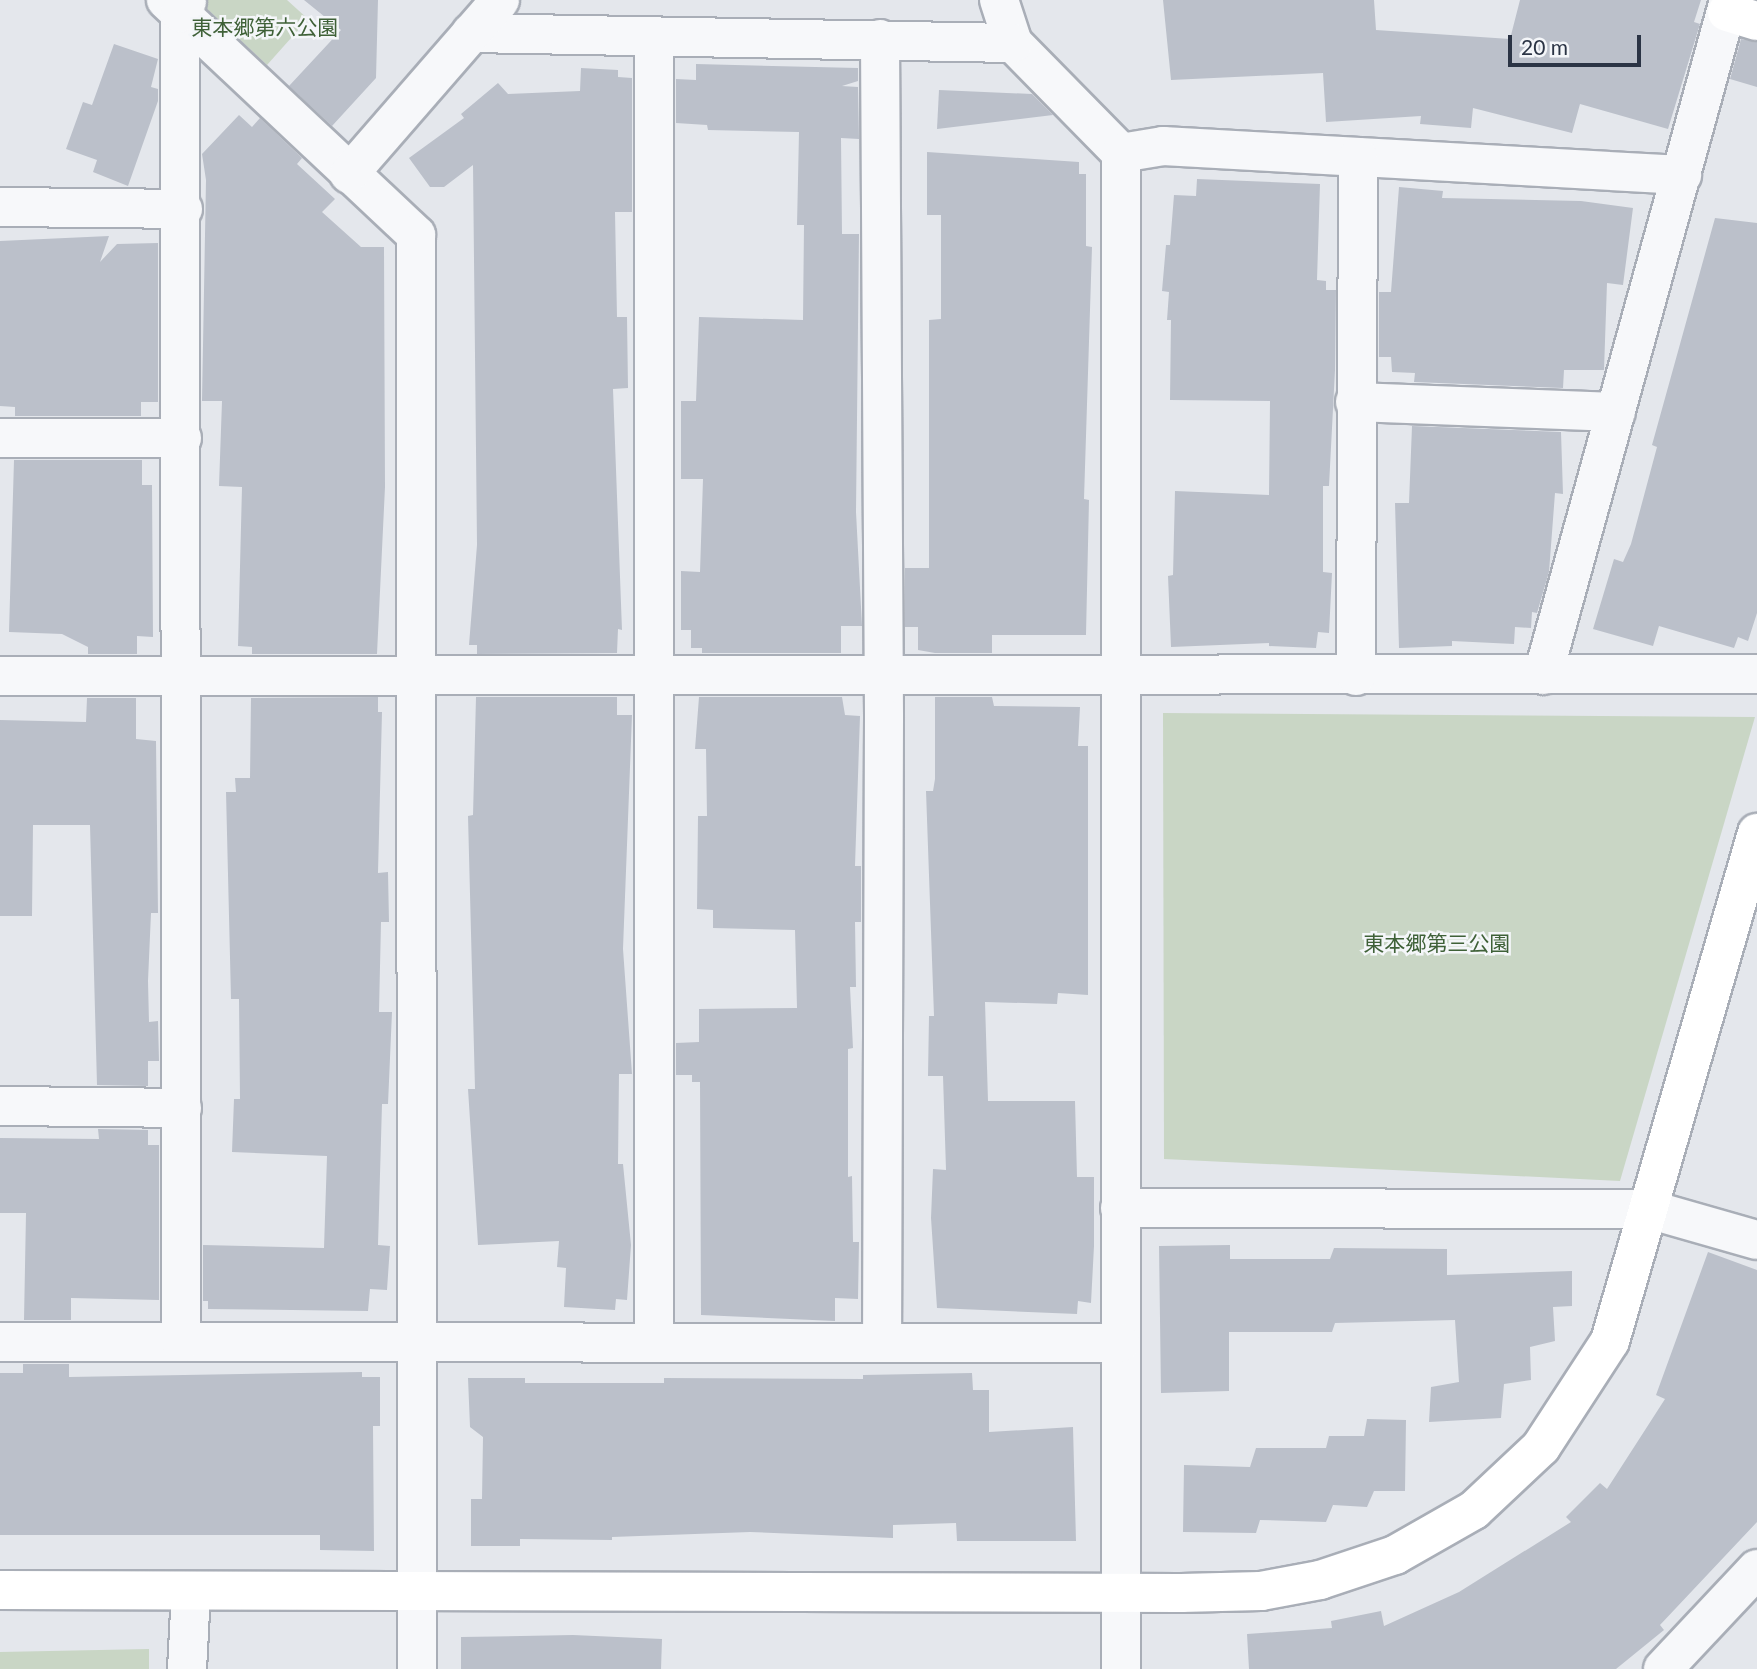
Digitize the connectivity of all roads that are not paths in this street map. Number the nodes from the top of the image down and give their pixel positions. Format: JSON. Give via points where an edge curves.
{"nodes":[{"id":1,"x":500,"y":0,"type":"edge"},
{"id":2,"x":999,"y":0,"type":"edge"},
{"id":3,"x":178,"y":4,"type":"edge"},
{"id":4,"x":1738,"y":11,"type":"edge"},
{"id":5,"x":471,"y":33,"type":"junction"},
{"id":6,"x":880,"y":38,"type":"junction"},
{"id":7,"x":654,"y":39,"type":"junction"},
{"id":8,"x":1013,"y":43,"type":"junction"},
{"id":9,"x":1121,"y":153,"type":"junction"},
{"id":10,"x":1358,"y":157,"type":"junction"},
{"id":11,"x":349,"y":174,"type":"junction"},
{"id":12,"x":1682,"y":175,"type":"junction"},
{"id":13,"x":0,"y":207,"type":"edge"},
{"id":14,"x":183,"y":209,"type":"junction"},
{"id":15,"x":1355,"y":402,"type":"junction"},
{"id":16,"x":1616,"y":412,"type":"junction"},
{"id":17,"x":0,"y":438,"type":"edge"},
{"id":18,"x":182,"y":438,"type":"junction"},
{"id":19,"x":1757,"y":674,"type":"edge"},
{"id":20,"x":654,"y":675,"type":"junction"},
{"id":21,"x":1543,"y":675,"type":"junction"},
{"id":22,"x":0,"y":676,"type":"edge"},
{"id":23,"x":418,"y":676,"type":"junction"},
{"id":24,"x":884,"y":676,"type":"junction"},
{"id":25,"x":1356,"y":676,"type":"junction"},
{"id":26,"x":183,"y":677,"type":"junction"},
{"id":27,"x":1120,"y":677,"type":"junction"},
{"id":28,"x":1757,"y":833,"type":"edge"},
{"id":29,"x":0,"y":1106,"type":"edge"},
{"id":30,"x":182,"y":1108,"type":"junction"},
{"id":31,"x":1120,"y":1208,"type":"junction"},
{"id":32,"x":1648,"y":1209,"type":"junction"},
{"id":33,"x":1757,"y":1240,"type":"edge"},
{"id":34,"x":0,"y":1342,"type":"edge"},
{"id":35,"x":181,"y":1342,"type":"junction"},
{"id":36,"x":419,"y":1342,"type":"junction"},
{"id":37,"x":654,"y":1342,"type":"junction"},
{"id":38,"x":882,"y":1343,"type":"junction"},
{"id":39,"x":1120,"y":1343,"type":"junction"},
{"id":40,"x":1757,"y":1569,"type":"edge"},
{"id":41,"x":0,"y":1590,"type":"edge"},
{"id":42,"x":191,"y":1591,"type":"junction"},
{"id":43,"x":416,"y":1591,"type":"junction"},
{"id":44,"x":1120,"y":1593,"type":"junction"},
{"id":45,"x":187,"y":1669,"type":"edge"},
{"id":46,"x":417,"y":1669,"type":"edge"},
{"id":47,"x":1121,"y":1669,"type":"edge"},
{"id":48,"x":1663,"y":1669,"type":"edge"}],
"edges":[{"from":1,"to":5,"type":"street"},
{"from":2,"to":8,"type":"street"},
{"from":3,"to":11,"type":"street"},
{"from":3,"to":14,"type":"street"},
{"from":4,"to":12,"type":"street"},
{"from":5,"to":7,"type":"street"},
{"from":5,"to":11,"type":"street"},
{"from":6,"to":7,"type":"street"},
{"from":6,"to":8,"type":"street"},
{"from":6,"to":24,"type":"street"},
{"from":7,"to":20,"type":"street"},
{"from":8,"to":9,"type":"street"},
{"from":9,"to":10,"type":"street","via":[[1163,146]]},
{"from":9,"to":27,"type":"street"},
{"from":10,"to":12,"type":"street"},
{"from":10,"to":15,"type":"street"},
{"from":11,"to":23,"type":"street","via":[[416,235]]},
{"from":12,"to":16,"type":"street"},
{"from":13,"to":14,"type":"street"},
{"from":14,"to":18,"type":"street"},
{"from":15,"to":16,"type":"street"},
{"from":15,"to":25,"type":"street"},
{"from":16,"to":21,"type":"street"},
{"from":17,"to":18,"type":"street"},
{"from":18,"to":26,"type":"street"},
{"from":19,"to":21,"type":"street"},
{"from":20,"to":23,"type":"street"},
{"from":20,"to":24,"type":"street"},
{"from":20,"to":37,"type":"street"},
{"from":21,"to":25,"type":"street"},
{"from":22,"to":26,"type":"street"},
{"from":23,"to":26,"type":"street"},
{"from":23,"to":36,"type":"street"},
{"from":24,"to":27,"type":"street"},
{"from":24,"to":38,"type":"street"},
{"from":25,"to":27,"type":"street"},
{"from":26,"to":30,"type":"street"},
{"from":27,"to":31,"type":"street"},
{"from":28,"to":32,"type":"street"},
{"from":29,"to":30,"type":"street"},
{"from":30,"to":35,"type":"street"},
{"from":31,"to":32,"type":"street"},
{"from":31,"to":39,"type":"street"},
{"from":32,"to":33,"type":"street"},
{"from":32,"to":44,"type":"street","via":[[1610,1341],[1541,1447],[1474,1510],[1395,1555],[1320,1580],[1261,1591]]},
{"from":34,"to":35,"type":"street"},
{"from":35,"to":36,"type":"street"},
{"from":36,"to":37,"type":"street"},
{"from":36,"to":43,"type":"street"},
{"from":37,"to":38,"type":"street"},
{"from":38,"to":39,"type":"street"},
{"from":39,"to":44,"type":"street"},
{"from":40,"to":48,"type":"street"},
{"from":41,"to":42,"type":"street"},
{"from":42,"to":43,"type":"street"},
{"from":42,"to":45,"type":"street"},
{"from":43,"to":44,"type":"street"},
{"from":43,"to":46,"type":"street"},
{"from":44,"to":47,"type":"street"}]}
